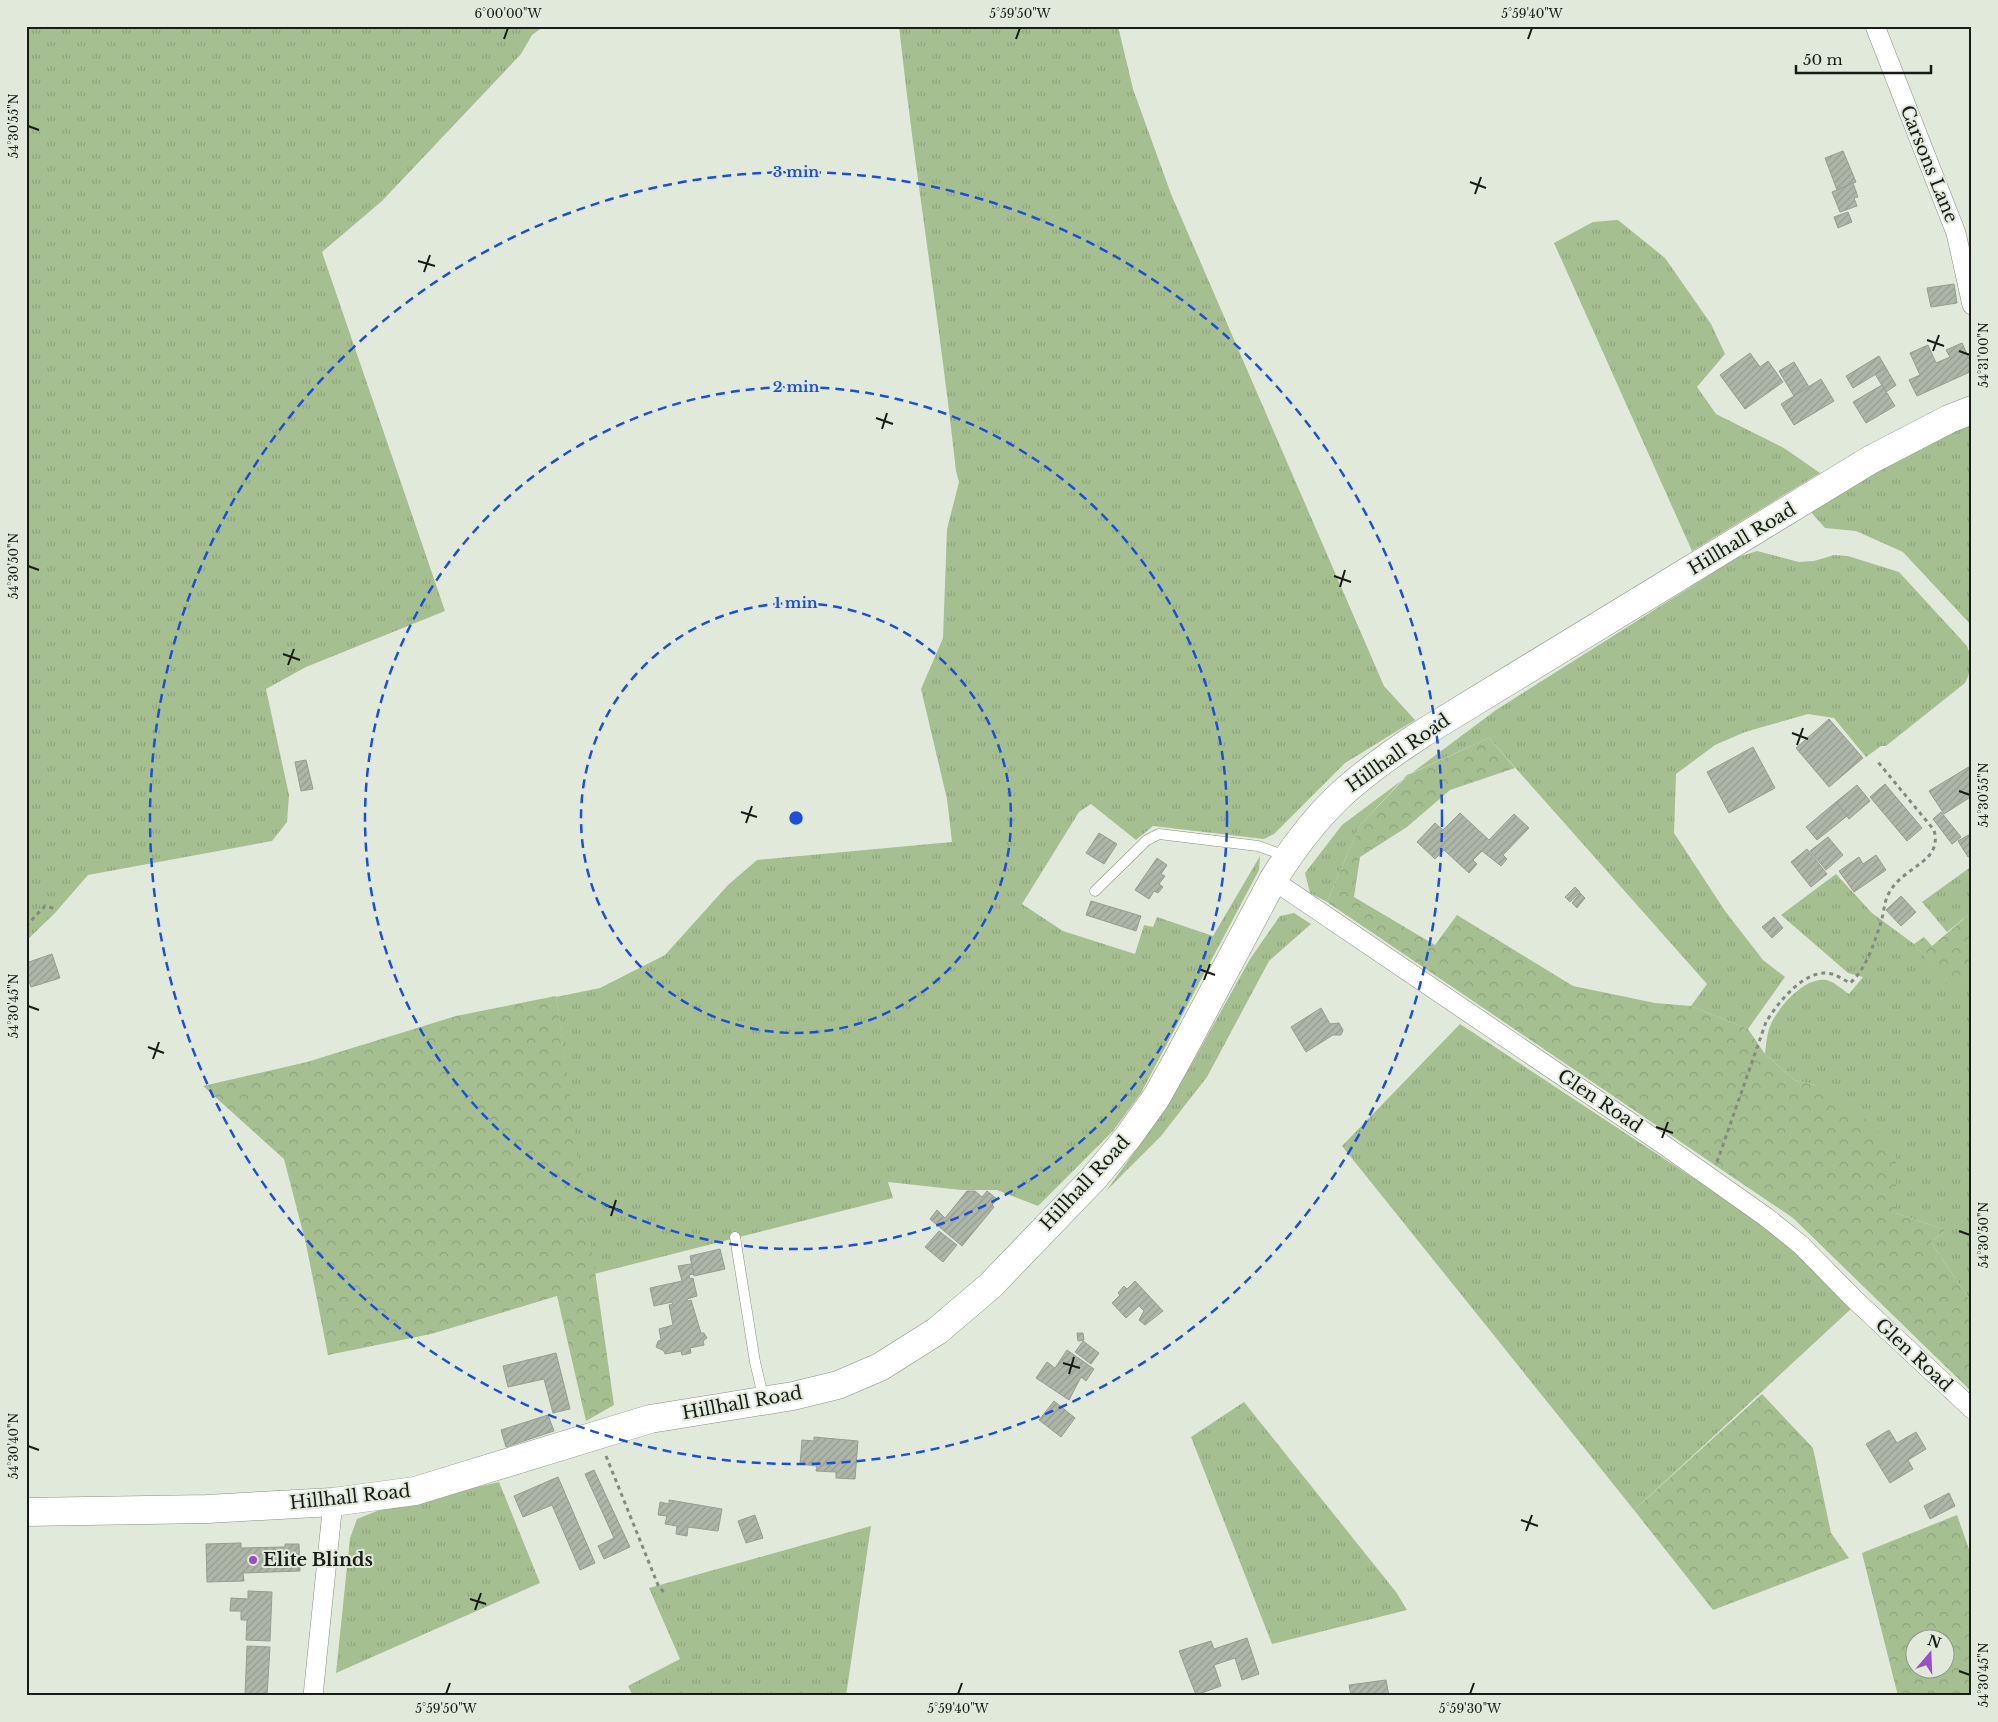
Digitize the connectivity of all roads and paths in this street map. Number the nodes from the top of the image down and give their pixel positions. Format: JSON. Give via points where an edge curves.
{"nodes":[{"id":1,"x":1875,"y":26,"type":"edge"},
{"id":2,"x":1972,"y":305,"type":"edge"},
{"id":3,"x":1972,"y":410,"type":"edge"},
{"id":4,"x":1878,"y":762,"type":"dead end"},
{"id":5,"x":1287,"y":856,"type":"junction"},
{"id":6,"x":1273,"y":880,"type":"junction"},
{"id":7,"x":1095,"y":891,"type":"dead end"},
{"id":8,"x":56,"y":909,"type":"dead end"},
{"id":9,"x":26,"y":926,"type":"edge"},
{"id":10,"x":1710,"y":1178,"type":"junction"},
{"id":11,"x":735,"y":1237,"type":"dead end"},
{"id":12,"x":764,"y":1401,"type":"junction"},
{"id":13,"x":1972,"y":1409,"type":"edge"},
{"id":14,"x":598,"y":1434,"type":"junction"},
{"id":15,"x":333,"y":1502,"type":"junction"},
{"id":16,"x":26,"y":1512,"type":"edge"},
{"id":17,"x":665,"y":1594,"type":"dead end"},
{"id":18,"x":314,"y":1696,"type":"edge"}],
"edges":[{"from":1,"to":2,"type":"street","name":"Carsons Lane","via":[[1956,233]]},
{"from":3,"to":5,"type":"main road","name":"Hillhall Road","via":[[1870,460],[1394,752],[1334,799]]},
{"from":4,"to":10,"type":"path","via":[[1934,830],[1938,842],[1932,854],[1906,872],[1889,893],[1866,961],[1855,978],[1850,983],[1831,974],[1816,974],[1776,1007],[1766,1022]]},
{"from":5,"to":6,"type":"main road","name":"Hillhall Road"},
{"from":5,"to":7,"type":"lane","via":[[1258,846],[1159,834],[1147,840]]},
{"from":6,"to":10,"type":"street","name":"Glen Road"},
{"from":6,"to":12,"type":"main road","name":"Hillhall Road","via":[[1156,1098],[1094,1178],[990,1286],[937,1330],[880,1367],[838,1385]]},
{"from":8,"to":9,"type":"path","via":[[45,906]]},
{"from":10,"to":13,"type":"street","name":"Glen Road","via":[[1801,1245]]},
{"from":11,"to":12,"type":"lane"},
{"from":12,"to":14,"type":"main road","name":"Hillhall Road","via":[[687,1412]]},
{"from":14,"to":15,"type":"main road","name":"Hillhall Road","via":[[414,1491]]},
{"from":14,"to":17,"type":"path","via":[[658,1585]]},
{"from":15,"to":16,"type":"main road","name":"Hillhall Road","via":[[207,1509]]},
{"from":15,"to":18,"type":"street"}]}
